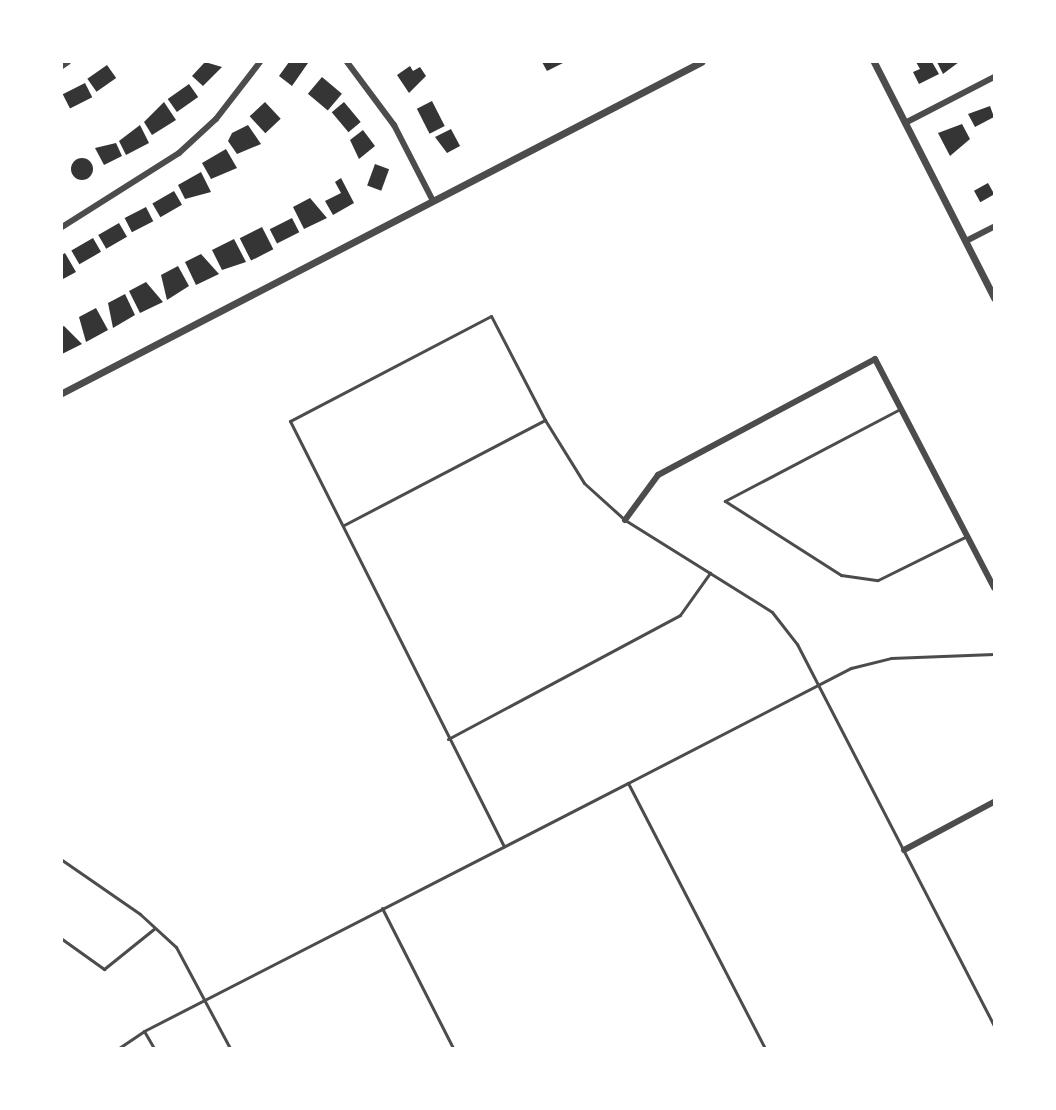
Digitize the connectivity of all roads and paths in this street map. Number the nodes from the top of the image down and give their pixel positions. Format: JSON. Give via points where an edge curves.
{"nodes":[{"id":1,"x":68,"y":62,"type":"edge"},
{"id":2,"x":260,"y":62,"type":"edge"},
{"id":3,"x":346,"y":62,"type":"edge"},
{"id":4,"x":701,"y":62,"type":"edge"},
{"id":5,"x":874,"y":62,"type":"edge"},
{"id":6,"x":62,"y":66,"type":"edge"},
{"id":7,"x":994,"y":77,"type":"edge"},
{"id":8,"x":905,"y":123,"type":"junction"},
{"id":9,"x":433,"y":201,"type":"junction"},
{"id":10,"x":62,"y":227,"type":"edge"},
{"id":11,"x":994,"y":227,"type":"edge"},
{"id":12,"x":966,"y":242,"type":"junction"},
{"id":13,"x":994,"y":298,"type":"edge"},
{"id":14,"x":62,"y":393,"type":"edge"},
{"id":15,"x":901,"y":408,"type":"junction"},
{"id":16,"x":545,"y":420,"type":"junction"},
{"id":17,"x":625,"y":520,"type":"junction"},
{"id":18,"x":344,"y":525,"type":"junction"},
{"id":19,"x":967,"y":536,"type":"junction"},
{"id":20,"x":710,"y":573,"type":"junction"},
{"id":21,"x":994,"y":588,"type":"edge"},
{"id":22,"x":994,"y":654,"type":"edge"},
{"id":23,"x":819,"y":685,"type":"junction"},
{"id":24,"x":448,"y":739,"type":"junction"},
{"id":25,"x":628,"y":783,"type":"junction"},
{"id":26,"x":994,"y":802,"type":"edge"},
{"id":27,"x":504,"y":846,"type":"junction"},
{"id":28,"x":904,"y":850,"type":"junction"},
{"id":29,"x":62,"y":860,"type":"edge"},
{"id":30,"x":382,"y":908,"type":"junction"},
{"id":31,"x":155,"y":928,"type":"junction"},
{"id":32,"x":62,"y":939,"type":"edge"},
{"id":33,"x":205,"y":999,"type":"junction"},
{"id":34,"x":994,"y":1025,"type":"edge"},
{"id":35,"x":144,"y":1031,"type":"junction"},
{"id":36,"x":119,"y":1048,"type":"edge"},
{"id":37,"x":153,"y":1048,"type":"edge"},
{"id":38,"x":230,"y":1048,"type":"edge"},
{"id":39,"x":453,"y":1048,"type":"edge"},
{"id":40,"x":765,"y":1048,"type":"edge"}],
"edges":[{"from":1,"to":6,"type":"street"},
{"from":2,"to":10,"type":"street","via":[[216,119],[171,159]]},
{"from":3,"to":9,"type":"street","via":[[394,125]]},
{"from":4,"to":9,"type":"street"},
{"from":5,"to":8,"type":"street"},
{"from":7,"to":8,"type":"street"},
{"from":8,"to":12,"type":"street"},
{"from":9,"to":14,"type":"street"},
{"from":11,"to":12,"type":"street"},
{"from":12,"to":13,"type":"street"},
{"from":15,"to":17,"type":"street","via":[[875,359],[658,475]]},
{"from":15,"to":19,"type":"street"},
{"from":15,"to":19,"type":"lane","via":[[725,501],[841,575],[878,580]]},
{"from":16,"to":17,"type":"lane","via":[[584,483]]},
{"from":16,"to":18,"type":"lane"},
{"from":16,"to":18,"type":"lane","via":[[491,316],[290,421]]},
{"from":17,"to":20,"type":"lane"},
{"from":18,"to":24,"type":"lane"},
{"from":19,"to":21,"type":"street"},
{"from":20,"to":23,"type":"lane","via":[[772,612]]},
{"from":20,"to":24,"type":"lane","via":[[680,615]]},
{"from":22,"to":23,"type":"lane","via":[[891,658],[851,668]]},
{"from":23,"to":25,"type":"lane"},
{"from":23,"to":28,"type":"lane"},
{"from":24,"to":27,"type":"lane"},
{"from":25,"to":27,"type":"lane"},
{"from":25,"to":40,"type":"lane"},
{"from":26,"to":28,"type":"street"},
{"from":27,"to":30,"type":"lane"},
{"from":28,"to":34,"type":"lane"},
{"from":29,"to":31,"type":"lane"},
{"from":30,"to":33,"type":"lane"},
{"from":30,"to":39,"type":"lane"},
{"from":31,"to":32,"type":"lane","via":[[104,969]]},
{"from":31,"to":33,"type":"lane","via":[[176,947]]},
{"from":33,"to":35,"type":"lane"},
{"from":33,"to":38,"type":"lane"},
{"from":35,"to":36,"type":"lane"},
{"from":35,"to":37,"type":"lane"}]}
